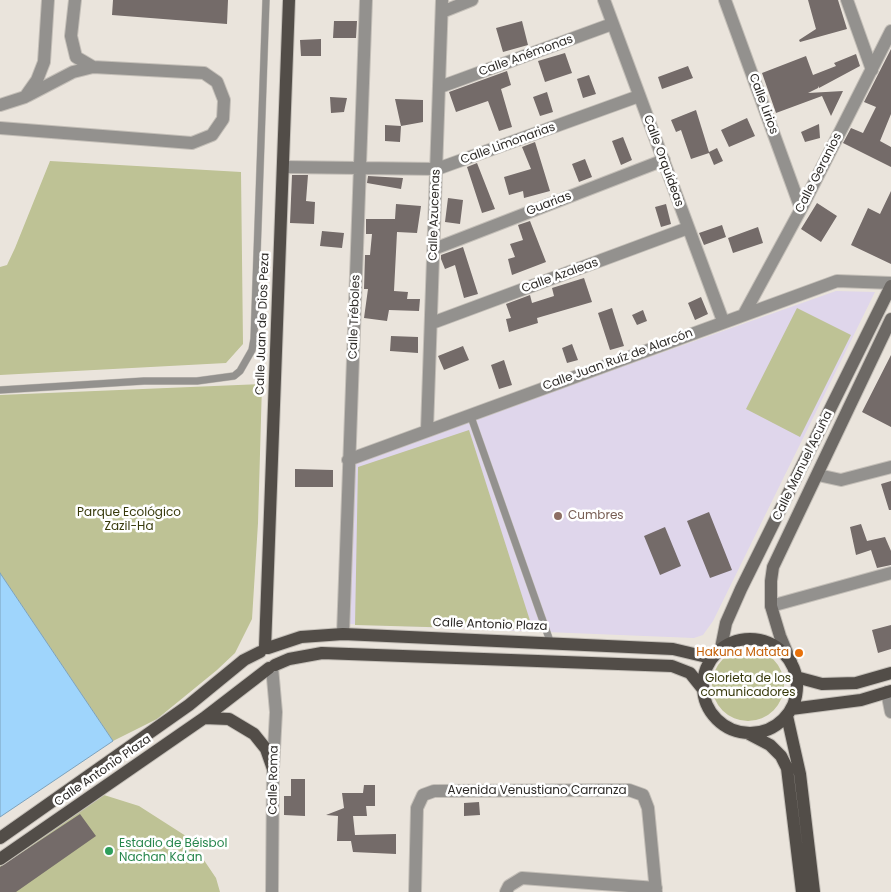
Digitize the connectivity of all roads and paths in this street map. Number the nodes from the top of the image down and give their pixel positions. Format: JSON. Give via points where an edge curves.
{"nodes":[{"id":1,"x":48,"y":0,"type":"edge"},
{"id":2,"x":75,"y":0,"type":"edge"},
{"id":3,"x":266,"y":0,"type":"edge"},
{"id":4,"x":288,"y":0,"type":"edge"},
{"id":5,"x":366,"y":0,"type":"edge"},
{"id":6,"x":472,"y":0,"type":"edge"},
{"id":7,"x":604,"y":0,"type":"edge"},
{"id":8,"x":725,"y":0,"type":"edge"},
{"id":9,"x":847,"y":0,"type":"edge"},
{"id":10,"x":442,"y":6,"type":"edge"},
{"id":11,"x":612,"y":24,"type":"junction"},
{"id":12,"x":891,"y":31,"type":"edge"},
{"id":13,"x":93,"y":67,"type":"junction"},
{"id":14,"x":872,"y":70,"type":"junction"},
{"id":15,"x":440,"y":87,"type":"junction"},
{"id":16,"x":639,"y":96,"type":"junction"},
{"id":17,"x":25,"y":97,"type":"junction"},
{"id":18,"x":0,"y":105,"type":"edge"},
{"id":19,"x":0,"y":128,"type":"edge"},
{"id":20,"x":664,"y":160,"type":"junction"},
{"id":21,"x":283,"y":167,"type":"junction"},
{"id":22,"x":437,"y":169,"type":"junction"},
{"id":23,"x":361,"y":170,"type":"junction"},
{"id":24,"x":801,"y":209,"type":"junction"},
{"id":25,"x":688,"y":228,"type":"junction"},
{"id":26,"x":434,"y":249,"type":"junction"},
{"id":27,"x":891,"y":284,"type":"edge"},
{"id":28,"x":744,"y":314,"type":"junction"},
{"id":29,"x":891,"y":318,"type":"edge"},
{"id":30,"x":723,"y":322,"type":"junction"},
{"id":31,"x":432,"y":323,"type":"junction"},
{"id":32,"x":0,"y":390,"type":"edge"},
{"id":33,"x":470,"y":414,"type":"junction"},
{"id":34,"x":428,"y":430,"type":"junction"},
{"id":35,"x":348,"y":460,"type":"junction"},
{"id":36,"x":891,"y":467,"type":"edge"},
{"id":37,"x":818,"y":475,"type":"junction"},
{"id":38,"x":891,"y":573,"type":"edge"},
{"id":39,"x":771,"y":606,"type":"junction"},
{"id":40,"x":343,"y":634,"type":"junction"},
{"id":41,"x":550,"y":642,"type":"junction"},
{"id":42,"x":721,"y":648,"type":"junction"},
{"id":43,"x":264,"y":649,"type":"junction"},
{"id":44,"x":711,"y":658,"type":"junction"},
{"id":45,"x":791,"y":662,"type":"junction"},
{"id":46,"x":272,"y":667,"type":"junction"},
{"id":47,"x":891,"y":673,"type":"edge"},
{"id":48,"x":796,"y":676,"type":"junction"},
{"id":49,"x":856,"y":683,"type":"junction"},
{"id":50,"x":702,"y":688,"type":"junction"},
{"id":51,"x":889,"y":692,"type":"edge"},
{"id":52,"x":861,"y":700,"type":"junction"},
{"id":53,"x":789,"y":712,"type":"junction"},
{"id":54,"x":891,"y":712,"type":"edge"},
{"id":55,"x":204,"y":718,"type":"junction"},
{"id":56,"x":750,"y":734,"type":"junction"},
{"id":57,"x":273,"y":768,"type":"junction"},
{"id":58,"x":0,"y":838,"type":"edge"},
{"id":59,"x":0,"y":859,"type":"edge"},
{"id":60,"x":656,"y":890,"type":"edge"},
{"id":61,"x":272,"y":892,"type":"edge"},
{"id":62,"x":415,"y":892,"type":"edge"},
{"id":63,"x":506,"y":892,"type":"edge"},
{"id":64,"x":802,"y":892,"type":"edge"},
{"id":65,"x":814,"y":892,"type":"edge"}],
"edges":[{"from":1,"to":17,"type":"street","via":[[44,62]]},
{"from":2,"to":13,"type":"street","via":[[71,36],[76,57]]},
{"from":3,"to":32,"type":"lane","via":[[254,339],[252,350],[240,371],[234,376],[197,381]]},
{"from":4,"to":21,"type":"main road","name":"Calle Juan de Dios Peza"},
{"from":5,"to":23,"type":"street","name":"Calle Tréboles"},
{"from":6,"to":10,"type":"street"},
{"from":7,"to":11,"type":"street","name":"Calle Orquídeas"},
{"from":8,"to":24,"type":"street","name":"Calle Lirios"},
{"from":9,"to":14,"type":"street"},
{"from":10,"to":15,"type":"street","name":"Calle Azucenas"},
{"from":11,"to":15,"type":"street","name":"Calle Anémonas"},
{"from":11,"to":16,"type":"street","name":"Calle Orquídeas"},
{"from":12,"to":14,"type":"street","name":"Calle Geranios"},
{"from":13,"to":17,"type":"street","via":[[73,72]]},
{"from":13,"to":19,"type":"street","via":[[204,73],[217,82],[224,100],[223,119],[212,135],[192,143]]},
{"from":14,"to":24,"type":"street","name":"Calle Geranios"},
{"from":15,"to":22,"type":"street","name":"Calle Azucenas"},
{"from":16,"to":20,"type":"street","name":"Calle Orquídeas"},
{"from":16,"to":22,"type":"street","name":"Calle Limonarias"},
{"from":17,"to":18,"type":"street"},
{"from":20,"to":25,"type":"street","name":"Calle Orquídeas"},
{"from":20,"to":26,"type":"street","name":"Guarias"},
{"from":21,"to":23,"type":"street","name":"Calle Limonarias"},
{"from":21,"to":43,"type":"main road","name":"Calle Juan de Dios Peza"},
{"from":22,"to":23,"type":"street","name":"Calle Limonarias"},
{"from":22,"to":26,"type":"street","name":"Calle Azucenas"},
{"from":23,"to":35,"type":"street","name":"Calle Tréboles"},
{"from":24,"to":28,"type":"street","name":"Calle Geranios"},
{"from":25,"to":30,"type":"street","name":"Calle Orquídeas"},
{"from":25,"to":31,"type":"street","name":"Calle Azaleas"},
{"from":26,"to":31,"type":"street","name":"Calle Azucenas"},
{"from":27,"to":28,"type":"street","name":"Calle Juan Ruíz de Alarcón","via":[[837,281]]},
{"from":27,"to":42,"type":"main road","name":"Calle Manuel Acuña","via":[[741,589],[726,623]]},
{"from":28,"to":30,"type":"street","name":"Calle Juan Ruíz de Alarcón"},
{"from":29,"to":37,"type":"main road","name":"Calle Manuel Acuña"},
{"from":30,"to":33,"type":"street","name":"Calle Juan Ruíz de Alarcón"},
{"from":31,"to":34,"type":"street","name":"Calle Azucenas"},
{"from":33,"to":34,"type":"street","name":"Calle Juan Ruíz de Alarcón"},
{"from":33,"to":41,"type":"lane"},
{"from":34,"to":35,"type":"street","name":"Calle Juan Ruíz de Alarcón"},
{"from":35,"to":40,"type":"street","name":"Calle Tréboles"},
{"from":36,"to":37,"type":"street","via":[[841,480]]},
{"from":37,"to":39,"type":"main road","name":"Calle Manuel Acuña","via":[[775,560],[770,581]]},
{"from":38,"to":39,"type":"street"},
{"from":39,"to":45,"type":"main road","name":"Calle Manuel Acuña"},
{"from":40,"to":41,"type":"main road","name":"Calle Antonio Plaza"},
{"from":40,"to":43,"type":"main road","name":"Calle Antonio Plaza","via":[[301,637]]},
{"from":41,"to":44,"type":"main road","name":"Calle Antonio Plaza","via":[[673,649]]},
{"from":42,"to":44,"type":"main road"},
{"from":42,"to":45,"type":"main road","via":[[732,641],[765,640],[780,649]]},
{"from":43,"to":46,"type":"main road","via":[[277,653],[278,660]]},
{"from":43,"to":58,"type":"main road","name":"Calle Antonio Plaza","via":[[244,660],[189,705]]},
{"from":44,"to":50,"type":"main road","via":[[704,672]]},
{"from":45,"to":48,"type":"main road"},
{"from":46,"to":50,"type":"main road","name":"Calle Antonio Plaza","via":[[289,659],[322,653],[672,666],[690,673]]},
{"from":46,"to":55,"type":"main road","name":"Calle Antonio Plaza"},
{"from":46,"to":57,"type":"street","name":"Calle Roma","via":[[276,712]]},
{"from":47,"to":49,"type":"main road"},
{"from":48,"to":49,"type":"main road","via":[[822,684]]},
{"from":48,"to":53,"type":"main road","via":[[797,688]]},
{"from":49,"to":52,"type":"main road"},
{"from":50,"to":56,"type":"main road","via":[[704,702],[722,725]]},
{"from":51,"to":52,"type":"main road"},
{"from":51,"to":54,"type":"street"},
{"from":52,"to":53,"type":"main road"},
{"from":53,"to":56,"type":"main road","via":[[770,728]]},
{"from":53,"to":65,"type":"main road"},
{"from":55,"to":57,"type":"main road","via":[[230,719],[254,734],[266,749]]},
{"from":55,"to":59,"type":"main road","name":"Calle Antonio Plaza"},
{"from":56,"to":64,"type":"main road","via":[[770,745],[787,768]]},
{"from":57,"to":61,"type":"street","name":"Calle Roma"},
{"from":60,"to":62,"type":"street","name":"Avenida Venustiano Carranza","via":[[648,808],[643,795],[630,790],[434,791],[423,795],[417,808]]},
{"from":60,"to":63,"type":"street","via":[[522,878],[509,886]]}]}
